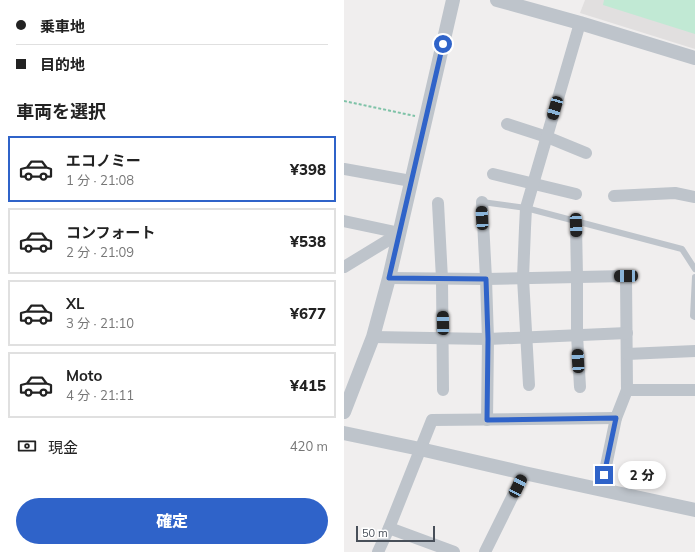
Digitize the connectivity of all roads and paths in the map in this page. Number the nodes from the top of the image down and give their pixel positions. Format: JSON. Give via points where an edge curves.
{"nodes":[{"id":1,"x":453,"y":0,"type":"edge"},
{"id":2,"x":497,"y":0,"type":"edge"},
{"id":3,"x":580,"y":23,"type":"junction"},
{"id":4,"x":695,"y":58,"type":"edge"},
{"id":5,"x":344,"y":101,"type":"edge"},
{"id":6,"x":426,"y":118,"type":"junction"},
{"id":7,"x":507,"y":124,"type":"dead end"},
{"id":8,"x":547,"y":137,"type":"junction"},
{"id":9,"x":586,"y":153,"type":"dead end"},
{"id":10,"x":344,"y":169,"type":"edge"},
{"id":11,"x":493,"y":174,"type":"dead end"},
{"id":12,"x":411,"y":181,"type":"junction"},
{"id":13,"x":533,"y":184,"type":"junction"},
{"id":14,"x":576,"y":194,"type":"dead end"},
{"id":15,"x":614,"y":196,"type":"dead end"},
{"id":16,"x":695,"y":197,"type":"edge"},
{"id":17,"x":482,"y":202,"type":"joint"},
{"id":18,"x":438,"y":203,"type":"dead end"},
{"id":19,"x":526,"y":208,"type":"junction"},
{"id":20,"x":344,"y":221,"type":"edge"},
{"id":21,"x":576,"y":225,"type":"dead end"},
{"id":22,"x":400,"y":234,"type":"junction"},
{"id":23,"x":344,"y":267,"type":"edge"},
{"id":24,"x":695,"y":269,"type":"edge"},
{"id":25,"x":577,"y":277,"type":"junction"},
{"id":26,"x":695,"y":277,"type":"edge"},
{"id":27,"x":389,"y":278,"type":"junction"},
{"id":28,"x":523,"y":278,"type":"junction"},
{"id":29,"x":442,"y":279,"type":"junction"},
{"id":30,"x":486,"y":279,"type":"junction"},
{"id":31,"x":695,"y":317,"type":"edge"},
{"id":32,"x":627,"y":333,"type":"junction"},
{"id":33,"x":577,"y":335,"type":"junction"},
{"id":34,"x":373,"y":337,"type":"junction"},
{"id":35,"x":527,"y":337,"type":"junction"},
{"id":36,"x":443,"y":338,"type":"junction"},
{"id":37,"x":488,"y":339,"type":"junction"},
{"id":38,"x":695,"y":350,"type":"edge"},
{"id":39,"x":627,"y":354,"type":"junction"},
{"id":40,"x":529,"y":385,"type":"dead end"},
{"id":41,"x":580,"y":387,"type":"dead end"},
{"id":42,"x":443,"y":390,"type":"dead end"},
{"id":43,"x":627,"y":390,"type":"junction"},
{"id":44,"x":695,"y":390,"type":"edge"},
{"id":45,"x":344,"y":412,"type":"edge"},
{"id":46,"x":616,"y":418,"type":"junction"},
{"id":47,"x":487,"y":420,"type":"junction"},
{"id":48,"x":344,"y":433,"type":"edge"},
{"id":49,"x":420,"y":448,"type":"junction"},
{"id":50,"x":524,"y":473,"type":"junction"},
{"id":51,"x":601,"y":490,"type":"junction"},
{"id":52,"x":695,"y":510,"type":"edge"},
{"id":53,"x":389,"y":528,"type":"junction"},
{"id":54,"x":378,"y":552,"type":"edge"},
{"id":55,"x":454,"y":552,"type":"edge"},
{"id":56,"x":485,"y":552,"type":"edge"}],
"edges":[{"from":1,"to":6,"type":"street"},
{"from":2,"to":3,"type":"street"},
{"from":3,"to":4,"type":"street"},
{"from":3,"to":8,"type":"street"},
{"from":5,"to":6,"type":"path"},
{"from":6,"to":12,"type":"street"},
{"from":7,"to":8,"type":"street"},
{"from":8,"to":9,"type":"street"},
{"from":8,"to":13,"type":"street"},
{"from":10,"to":12,"type":"street"},
{"from":11,"to":13,"type":"street"},
{"from":12,"to":22,"type":"street"},
{"from":13,"to":14,"type":"street"},
{"from":13,"to":19,"type":"street"},
{"from":15,"to":16,"type":"street","via":[[675,193]]},
{"from":17,"to":19,"type":"lane"},
{"from":17,"to":30,"type":"street"},
{"from":18,"to":29,"type":"street"},
{"from":19,"to":24,"type":"lane","via":[[682,249]]},
{"from":19,"to":28,"type":"street"},
{"from":20,"to":22,"type":"street"},
{"from":21,"to":25,"type":"street"},
{"from":22,"to":23,"type":"street"},
{"from":22,"to":27,"type":"street"},
{"from":25,"to":28,"type":"street"},
{"from":25,"to":32,"type":"street","via":[[626,276]]},
{"from":25,"to":33,"type":"street"},
{"from":26,"to":31,"type":"lane"},
{"from":27,"to":29,"type":"street"},
{"from":27,"to":34,"type":"street"},
{"from":28,"to":30,"type":"street"},
{"from":28,"to":35,"type":"street"},
{"from":29,"to":30,"type":"street"},
{"from":29,"to":36,"type":"street"},
{"from":30,"to":37,"type":"street"},
{"from":32,"to":33,"type":"street"},
{"from":32,"to":39,"type":"street"},
{"from":33,"to":35,"type":"street"},
{"from":33,"to":41,"type":"street"},
{"from":34,"to":36,"type":"street"},
{"from":34,"to":45,"type":"street"},
{"from":35,"to":37,"type":"street"},
{"from":35,"to":40,"type":"street"},
{"from":36,"to":37,"type":"street"},
{"from":36,"to":42,"type":"street"},
{"from":37,"to":47,"type":"street"},
{"from":38,"to":39,"type":"street"},
{"from":39,"to":43,"type":"street"},
{"from":43,"to":44,"type":"street"},
{"from":43,"to":46,"type":"street"},
{"from":46,"to":47,"type":"street"},
{"from":46,"to":51,"type":"street"},
{"from":47,"to":49,"type":"street","via":[[432,420]]},
{"from":48,"to":49,"type":"street"},
{"from":49,"to":50,"type":"street"},
{"from":49,"to":53,"type":"street"},
{"from":50,"to":51,"type":"street"},
{"from":50,"to":56,"type":"street"},
{"from":51,"to":52,"type":"street"},
{"from":53,"to":54,"type":"street"},
{"from":53,"to":55,"type":"street"}]}
